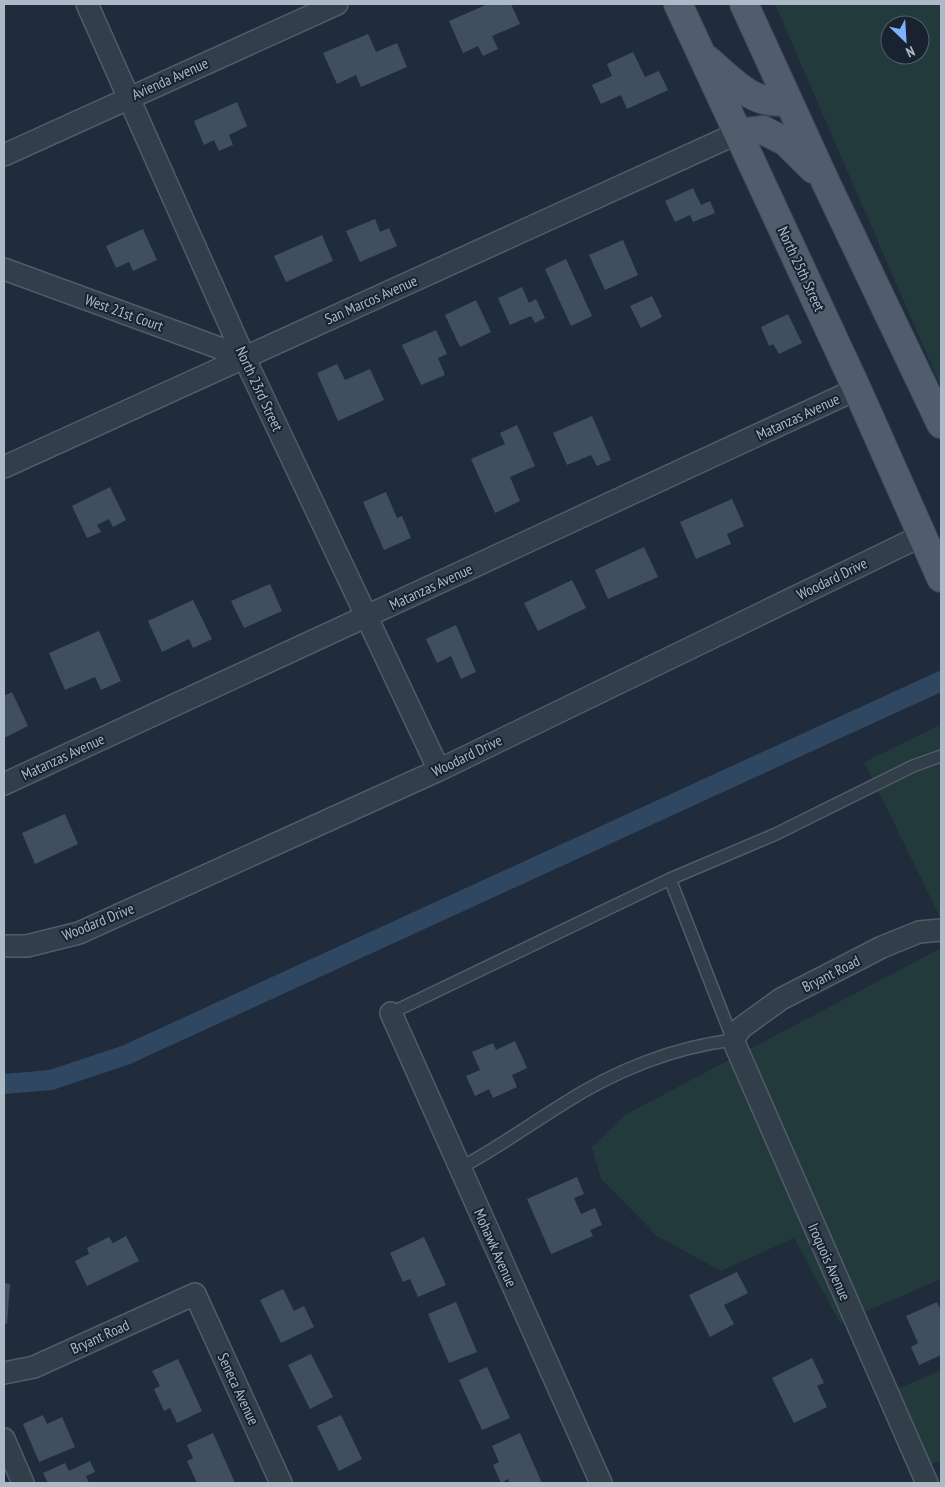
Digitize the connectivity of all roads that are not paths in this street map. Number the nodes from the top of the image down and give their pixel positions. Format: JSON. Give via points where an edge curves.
{"nodes":[{"id":1,"x":87,"y":4,"type":"edge"},
{"id":2,"x":336,"y":4,"type":"edge"},
{"id":3,"x":678,"y":4,"type":"edge"},
{"id":4,"x":744,"y":4,"type":"edge"},
{"id":5,"x":701,"y":54,"type":"junction"},
{"id":6,"x":130,"y":98,"type":"junction"},
{"id":7,"x":788,"y":100,"type":"junction"},
{"id":8,"x":738,"y":133,"type":"junction"},
{"id":9,"x":4,"y":156,"type":"edge"},
{"id":10,"x":827,"y":185,"type":"junction"},
{"id":11,"x":4,"y":269,"type":"edge"},
{"id":12,"x":244,"y":357,"type":"junction"},
{"id":13,"x":857,"y":390,"type":"junction"},
{"id":14,"x":941,"y":424,"type":"edge"},
{"id":15,"x":4,"y":468,"type":"edge"},
{"id":16,"x":921,"y":536,"type":"junction"},
{"id":17,"x":941,"y":578,"type":"edge"},
{"id":18,"x":367,"y":617,"type":"junction"},
{"id":19,"x":941,"y":756,"type":"edge"},
{"id":20,"x":438,"y":770,"type":"junction"},
{"id":21,"x":4,"y":784,"type":"edge"},
{"id":22,"x":670,"y":879,"type":"junction"},
{"id":23,"x":941,"y":930,"type":"edge"},
{"id":24,"x":4,"y":946,"type":"edge"},
{"id":25,"x":391,"y":1013,"type":"joint"},
{"id":26,"x":733,"y":1040,"type":"junction"},
{"id":27,"x":460,"y":1168,"type":"junction"},
{"id":28,"x":195,"y":1294,"type":"joint"},
{"id":29,"x":4,"y":1373,"type":"edge"},
{"id":30,"x":4,"y":1439,"type":"edge"},
{"id":31,"x":8,"y":1463,"type":"edge"},
{"id":32,"x":23,"y":1483,"type":"edge"},
{"id":33,"x":281,"y":1483,"type":"edge"},
{"id":34,"x":601,"y":1483,"type":"edge"},
{"id":35,"x":927,"y":1483,"type":"edge"}],
"edges":[{"from":1,"to":6,"type":"street","name":"North 23rd Street"},
{"from":2,"to":6,"type":"street","name":"Avienda Avenue"},
{"from":3,"to":5,"type":"main road","name":"North 25th Street"},
{"from":4,"to":7,"type":"main road"},
{"from":5,"to":7,"type":"main road","via":[[757,99],[775,104]]},
{"from":5,"to":8,"type":"main road","name":"North 25th Street"},
{"from":6,"to":9,"type":"street","name":"Avienda Avenue"},
{"from":6,"to":12,"type":"street","name":"North 23rd Street"},
{"from":7,"to":10,"type":"main road"},
{"from":8,"to":10,"type":"main road","via":[[763,130],[786,142]]},
{"from":8,"to":12,"type":"street","name":"San Marcos Avenue"},
{"from":8,"to":13,"type":"main road","name":"North 25th Street"},
{"from":10,"to":14,"type":"main road"},
{"from":11,"to":12,"type":"street","name":"West 21st Court"},
{"from":12,"to":15,"type":"street","name":"San Marcos Avenue"},
{"from":12,"to":18,"type":"street","name":"North 23rd Street"},
{"from":13,"to":16,"type":"main road","name":"North 25th Street"},
{"from":13,"to":18,"type":"street","name":"Matanzas Avenue"},
{"from":16,"to":17,"type":"main road","name":"North 25th Street"},
{"from":16,"to":20,"type":"street","name":"Woodard Drive"},
{"from":18,"to":20,"type":"street","name":"North 23rd Street"},
{"from":18,"to":21,"type":"street","name":"Matanzas Avenue"},
{"from":19,"to":22,"type":"lane","via":[[913,766],[776,834]]},
{"from":20,"to":24,"type":"street","name":"Woodard Drive","via":[[79,933],[27,946]]},
{"from":22,"to":25,"type":"lane"},
{"from":22,"to":26,"type":"lane"},
{"from":23,"to":26,"type":"street","name":"Bryant Road","via":[[920,932],[882,948],[781,999],[741,1028]]},
{"from":25,"to":27,"type":"street","name":"Mohawk Avenue"},
{"from":26,"to":27,"type":"lane","via":[[676,1051],[600,1083]]},
{"from":26,"to":35,"type":"street","name":"Iroquois Avenue"},
{"from":27,"to":34,"type":"street","name":"Mohawk Avenue"},
{"from":28,"to":29,"type":"street","name":"Bryant Road","via":[[34,1367]]},
{"from":28,"to":33,"type":"street","name":"Seneca Avenue"},
{"from":30,"to":31,"type":"street"},
{"from":31,"to":32,"type":"street"}]}
